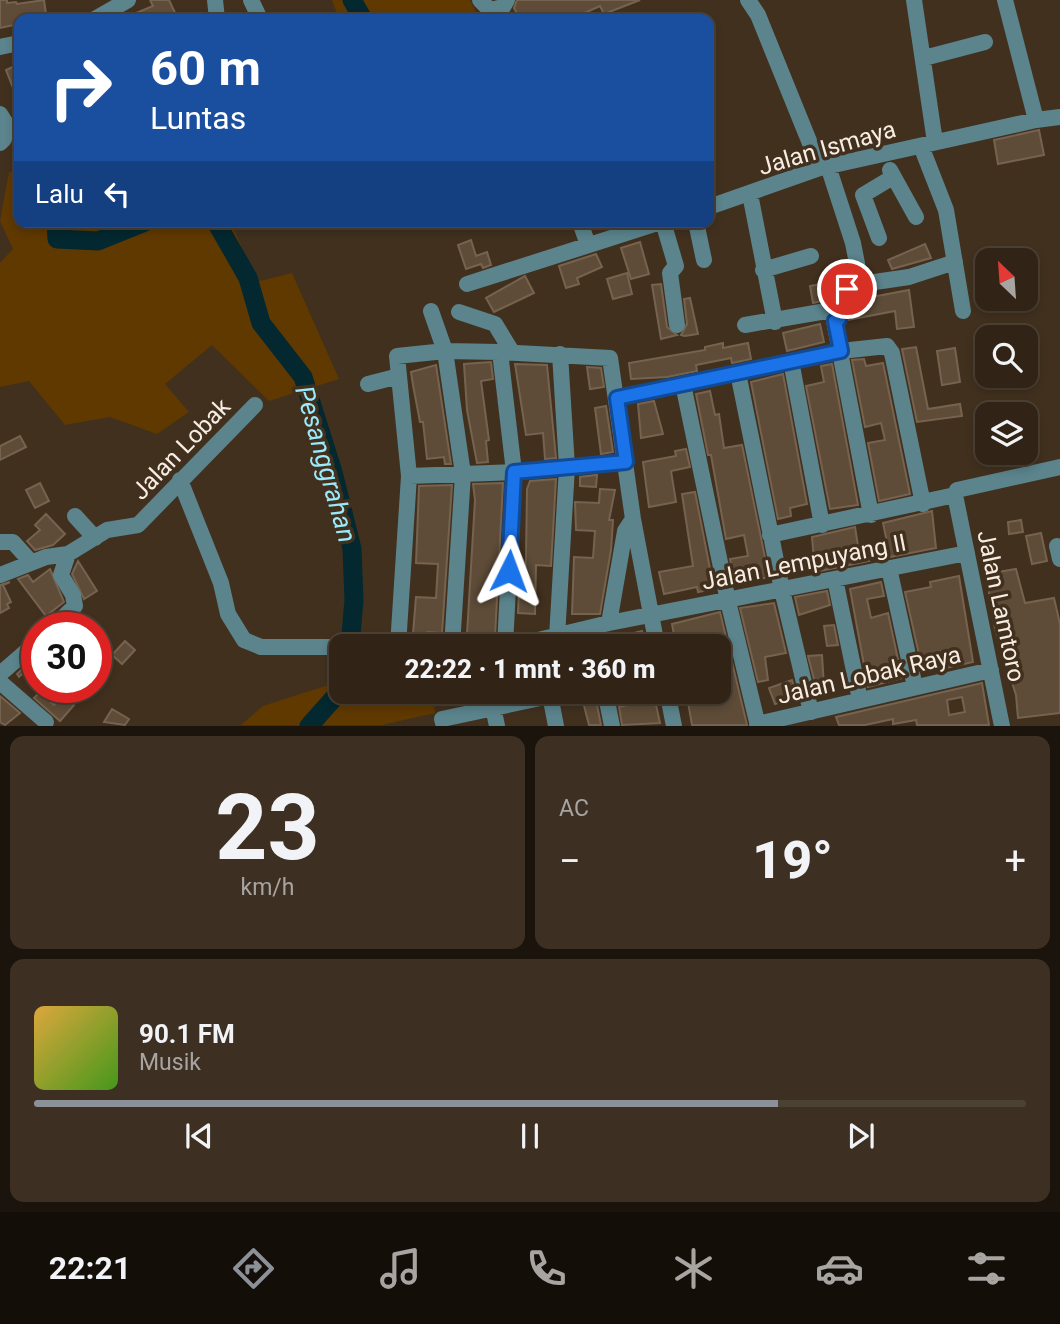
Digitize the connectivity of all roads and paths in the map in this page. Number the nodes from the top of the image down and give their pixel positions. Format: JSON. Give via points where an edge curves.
{"nodes":[{"id":1,"x":480,"y":0,"type":"edge"},
{"id":2,"x":507,"y":0,"type":"edge"},
{"id":3,"x":748,"y":0,"type":"edge"},
{"id":4,"x":914,"y":0,"type":"edge"},
{"id":5,"x":1005,"y":0,"type":"edge"},
{"id":6,"x":122,"y":2,"type":"edge"},
{"id":7,"x":103,"y":14,"type":"edge"},
{"id":8,"x":985,"y":42,"type":"dead end"},
{"id":9,"x":924,"y":58,"type":"junction"},
{"id":10,"x":0,"y":114,"type":"edge"},
{"id":11,"x":1060,"y":117,"type":"edge"},
{"id":12,"x":1036,"y":120,"type":"junction"},
{"id":13,"x":0,"y":143,"type":"edge"},
{"id":14,"x":928,"y":144,"type":"junction"},
{"id":15,"x":882,"y":156,"type":"junction"},
{"id":16,"x":824,"y":167,"type":"junction"},
{"id":17,"x":893,"y":177,"type":"junction"},
{"id":18,"x":750,"y":194,"type":"junction"},
{"id":19,"x":714,"y":205,"type":"edge"},
{"id":20,"x":916,"y":217,"type":"dead end"},
{"id":21,"x":582,"y":228,"type":"edge"},
{"id":22,"x":643,"y":228,"type":"edge"},
{"id":23,"x":664,"y":228,"type":"edge"},
{"id":24,"x":697,"y":228,"type":"edge"},
{"id":25,"x":879,"y":238,"type":"dead end"},
{"id":26,"x":588,"y":245,"type":"junction"},
{"id":27,"x":811,"y":256,"type":"dead end"},
{"id":28,"x":704,"y":260,"type":"dead end"},
{"id":29,"x":956,"y":262,"type":"junction"},
{"id":30,"x":763,"y":270,"type":"junction"},
{"id":31,"x":467,"y":284,"type":"dead end"},
{"id":32,"x":861,"y":284,"type":"junction"},
{"id":33,"x":430,"y":310,"type":"dead end"},
{"id":34,"x":963,"y":311,"type":"dead end"},
{"id":35,"x":459,"y":312,"type":"dead end"},
{"id":36,"x":835,"y":321,"type":"junction"},
{"id":37,"x":775,"y":322,"type":"junction"},
{"id":38,"x":677,"y":326,"type":"dead end"},
{"id":39,"x":745,"y":326,"type":"dead end"},
{"id":40,"x":445,"y":351,"type":"junction"},
{"id":41,"x":841,"y":351,"type":"junction"},
{"id":42,"x":506,"y":352,"type":"junction"},
{"id":43,"x":560,"y":354,"type":"junction"},
{"id":44,"x":791,"y":361,"type":"junction"},
{"id":45,"x":738,"y":373,"type":"junction"},
{"id":46,"x":399,"y":376,"type":"junction"},
{"id":47,"x":368,"y":384,"type":"dead end"},
{"id":48,"x":683,"y":384,"type":"junction"},
{"id":49,"x":617,"y":398,"type":"junction"},
{"id":50,"x":255,"y":405,"type":"dead end"},
{"id":51,"x":626,"y":462,"type":"junction"},
{"id":52,"x":567,"y":467,"type":"junction"},
{"id":53,"x":1060,"y":467,"type":"edge"},
{"id":54,"x":514,"y":472,"type":"junction"},
{"id":55,"x":463,"y":474,"type":"junction"},
{"id":56,"x":409,"y":476,"type":"junction"},
{"id":57,"x":180,"y":480,"type":"junction"},
{"id":58,"x":955,"y":495,"type":"junction"},
{"id":59,"x":923,"y":504,"type":"junction"},
{"id":60,"x":871,"y":514,"type":"junction"},
{"id":61,"x":75,"y":516,"type":"dead end"},
{"id":62,"x":633,"y":519,"type":"junction"},
{"id":63,"x":822,"y":525,"type":"junction"},
{"id":64,"x":770,"y":535,"type":"junction"},
{"id":65,"x":95,"y":538,"type":"junction"},
{"id":66,"x":0,"y":542,"type":"edge"},
{"id":67,"x":967,"y":553,"type":"junction"},
{"id":68,"x":68,"y":555,"type":"junction"},
{"id":69,"x":31,"y":562,"type":"junction"},
{"id":70,"x":889,"y":568,"type":"junction"},
{"id":71,"x":0,"y":575,"type":"edge"},
{"id":72,"x":835,"y":579,"type":"junction"},
{"id":73,"x":782,"y":590,"type":"junction"},
{"id":74,"x":728,"y":601,"type":"junction"},
{"id":75,"x":69,"y":612,"type":"edge"},
{"id":76,"x":651,"y":616,"type":"junction"},
{"id":77,"x":609,"y":623,"type":"junction"},
{"id":78,"x":399,"y":634,"type":"edge"},
{"id":79,"x":453,"y":634,"type":"edge"},
{"id":80,"x":506,"y":634,"type":"edge"},
{"id":81,"x":557,"y":634,"type":"edge"},
{"id":82,"x":568,"y":634,"type":"edge"},
{"id":83,"x":655,"y":634,"type":"edge"},
{"id":84,"x":329,"y":647,"type":"edge"},
{"id":85,"x":21,"y":656,"type":"edge"},
{"id":86,"x":991,"y":670,"type":"junction"},
{"id":87,"x":0,"y":674,"type":"edge"},
{"id":88,"x":0,"y":682,"type":"edge"},
{"id":89,"x":915,"y":687,"type":"junction"},
{"id":90,"x":860,"y":700,"type":"junction"},
{"id":91,"x":507,"y":704,"type":"edge"},
{"id":92,"x":552,"y":704,"type":"edge"},
{"id":93,"x":608,"y":704,"type":"edge"},
{"id":94,"x":670,"y":704,"type":"edge"},
{"id":95,"x":493,"y":707,"type":"junction"},
{"id":96,"x":811,"y":712,"type":"junction"},
{"id":97,"x":47,"y":722,"type":"dead end"},
{"id":98,"x":443,"y":722,"type":"edge"},
{"id":99,"x":758,"y":725,"type":"edge"},
{"id":100,"x":497,"y":726,"type":"edge"},
{"id":101,"x":556,"y":726,"type":"edge"},
{"id":102,"x":612,"y":726,"type":"edge"},
{"id":103,"x":674,"y":726,"type":"edge"},
{"id":104,"x":1002,"y":726,"type":"edge"}],
"edges":[{"from":1,"to":2,"type":"street","via":[[490,10],[503,7]]},
{"from":3,"to":16,"type":"street"},
{"from":4,"to":9,"type":"street"},
{"from":5,"to":12,"type":"street"},
{"from":6,"to":7,"type":"street"},
{"from":8,"to":9,"type":"street"},
{"from":9,"to":14,"type":"street"},
{"from":10,"to":13,"type":"street","via":[[5,122]]},
{"from":11,"to":12,"type":"street","name":"Jalan Ismaya"},
{"from":12,"to":14,"type":"street","name":"Jalan Ismaya"},
{"from":14,"to":15,"type":"street","name":"Jalan Ismaya"},
{"from":14,"to":29,"type":"street"},
{"from":15,"to":16,"type":"street","name":"Jalan Ismaya"},
{"from":15,"to":17,"type":"street"},
{"from":16,"to":18,"type":"street","name":"Jalan Ismaya"},
{"from":16,"to":32,"type":"street","via":[[853,243]]},
{"from":17,"to":20,"type":"street"},
{"from":17,"to":25,"type":"street","via":[[863,195]]},
{"from":18,"to":19,"type":"street"},
{"from":18,"to":30,"type":"street","name":"Jalan Ismaya"},
{"from":21,"to":26,"type":"street"},
{"from":22,"to":26,"type":"street"},
{"from":23,"to":38,"type":"street","via":[[676,266],[670,273]]},
{"from":24,"to":28,"type":"street"},
{"from":26,"to":31,"type":"street"},
{"from":27,"to":30,"type":"street"},
{"from":29,"to":32,"type":"street","via":[[909,278]]},
{"from":29,"to":34,"type":"street"},
{"from":30,"to":37,"type":"street","name":"Jalan Ismaya"},
{"from":32,"to":36,"type":"street","via":[[847,289],[837,303],[839,319]]},
{"from":33,"to":40,"type":"street"},
{"from":35,"to":42,"type":"street","via":[[495,324]]},
{"from":36,"to":37,"type":"street","via":[[832,310]]},
{"from":36,"to":41,"type":"street"},
{"from":37,"to":39,"type":"street"},
{"from":40,"to":42,"type":"street"},
{"from":40,"to":46,"type":"street","via":[[397,356]]},
{"from":40,"to":55,"type":"street"},
{"from":41,"to":44,"type":"street"},
{"from":41,"to":59,"type":"street","via":[[886,345],[892,353]]},
{"from":41,"to":60,"type":"street"},
{"from":42,"to":43,"type":"street"},
{"from":42,"to":54,"type":"street"},
{"from":43,"to":49,"type":"street","via":[[610,358]]},
{"from":43,"to":52,"type":"street"},
{"from":44,"to":45,"type":"street"},
{"from":44,"to":63,"type":"street"},
{"from":45,"to":48,"type":"street"},
{"from":45,"to":64,"type":"street"},
{"from":46,"to":47,"type":"street"},
{"from":46,"to":56,"type":"street"},
{"from":48,"to":49,"type":"street"},
{"from":48,"to":74,"type":"street"},
{"from":49,"to":51,"type":"street"},
{"from":50,"to":57,"type":"street","name":"Jalan Lobak"},
{"from":51,"to":52,"type":"street"},
{"from":51,"to":62,"type":"street"},
{"from":52,"to":54,"type":"street"},
{"from":52,"to":81,"type":"street"},
{"from":53,"to":58,"type":"street","via":[[957,490]]},
{"from":54,"to":55,"type":"street"},
{"from":54,"to":80,"type":"street"},
{"from":55,"to":56,"type":"street"},
{"from":55,"to":79,"type":"street"},
{"from":56,"to":78,"type":"street"},
{"from":57,"to":65,"type":"street","name":"Jalan Lobak","via":[[138,525],[107,530]]},
{"from":57,"to":84,"type":"street","via":[[221,583],[228,614],[244,640],[261,647]]},
{"from":58,"to":59,"type":"street"},
{"from":58,"to":67,"type":"street","name":"Jalan Lamtoro"},
{"from":59,"to":60,"type":"street"},
{"from":60,"to":63,"type":"street"},
{"from":61,"to":65,"type":"street"},
{"from":62,"to":76,"type":"street"},
{"from":62,"to":77,"type":"street","via":[[625,531]]},
{"from":63,"to":64,"type":"street"},
{"from":64,"to":73,"type":"street"},
{"from":65,"to":68,"type":"street","name":"Jalan Lobak"},
{"from":66,"to":69,"type":"street","via":[[13,541]]},
{"from":67,"to":70,"type":"street","name":"Jalan Lempuyang II"},
{"from":67,"to":86,"type":"street","name":"Jalan Lamtoro"},
{"from":68,"to":69,"type":"street","via":[[58,553]]},
{"from":68,"to":75,"type":"street","via":[[61,575],[73,595],[75,606]]},
{"from":69,"to":71,"type":"street"},
{"from":70,"to":72,"type":"street","name":"Jalan Lempuyang II"},
{"from":70,"to":89,"type":"street"},
{"from":72,"to":73,"type":"street","name":"Jalan Lempuyang II"},
{"from":72,"to":90,"type":"street"},
{"from":73,"to":74,"type":"street","name":"Jalan Lempuyang II"},
{"from":73,"to":96,"type":"street"},
{"from":74,"to":76,"type":"street","name":"Jalan Lempuyang II"},
{"from":74,"to":99,"type":"street"},
{"from":76,"to":77,"type":"street","name":"Jalan Lempuyang II"},
{"from":76,"to":83,"type":"street"},
{"from":77,"to":82,"type":"street","name":"Jalan Lempuyang II"},
{"from":85,"to":87,"type":"street"},
{"from":86,"to":89,"type":"street","name":"Jalan Lobak Raya"},
{"from":86,"to":104,"type":"street","name":"Jalan Lamtoro"},
{"from":88,"to":97,"type":"street"},
{"from":89,"to":90,"type":"street","name":"Jalan Lobak Raya"},
{"from":90,"to":96,"type":"street","name":"Jalan Lobak Raya"},
{"from":91,"to":95,"type":"street"},
{"from":92,"to":101,"type":"street"},
{"from":93,"to":102,"type":"street"},
{"from":94,"to":103,"type":"street"},
{"from":95,"to":98,"type":"street"},
{"from":95,"to":100,"type":"street"},
{"from":96,"to":99,"type":"street","name":"Jalan Lobak Raya"}]}
